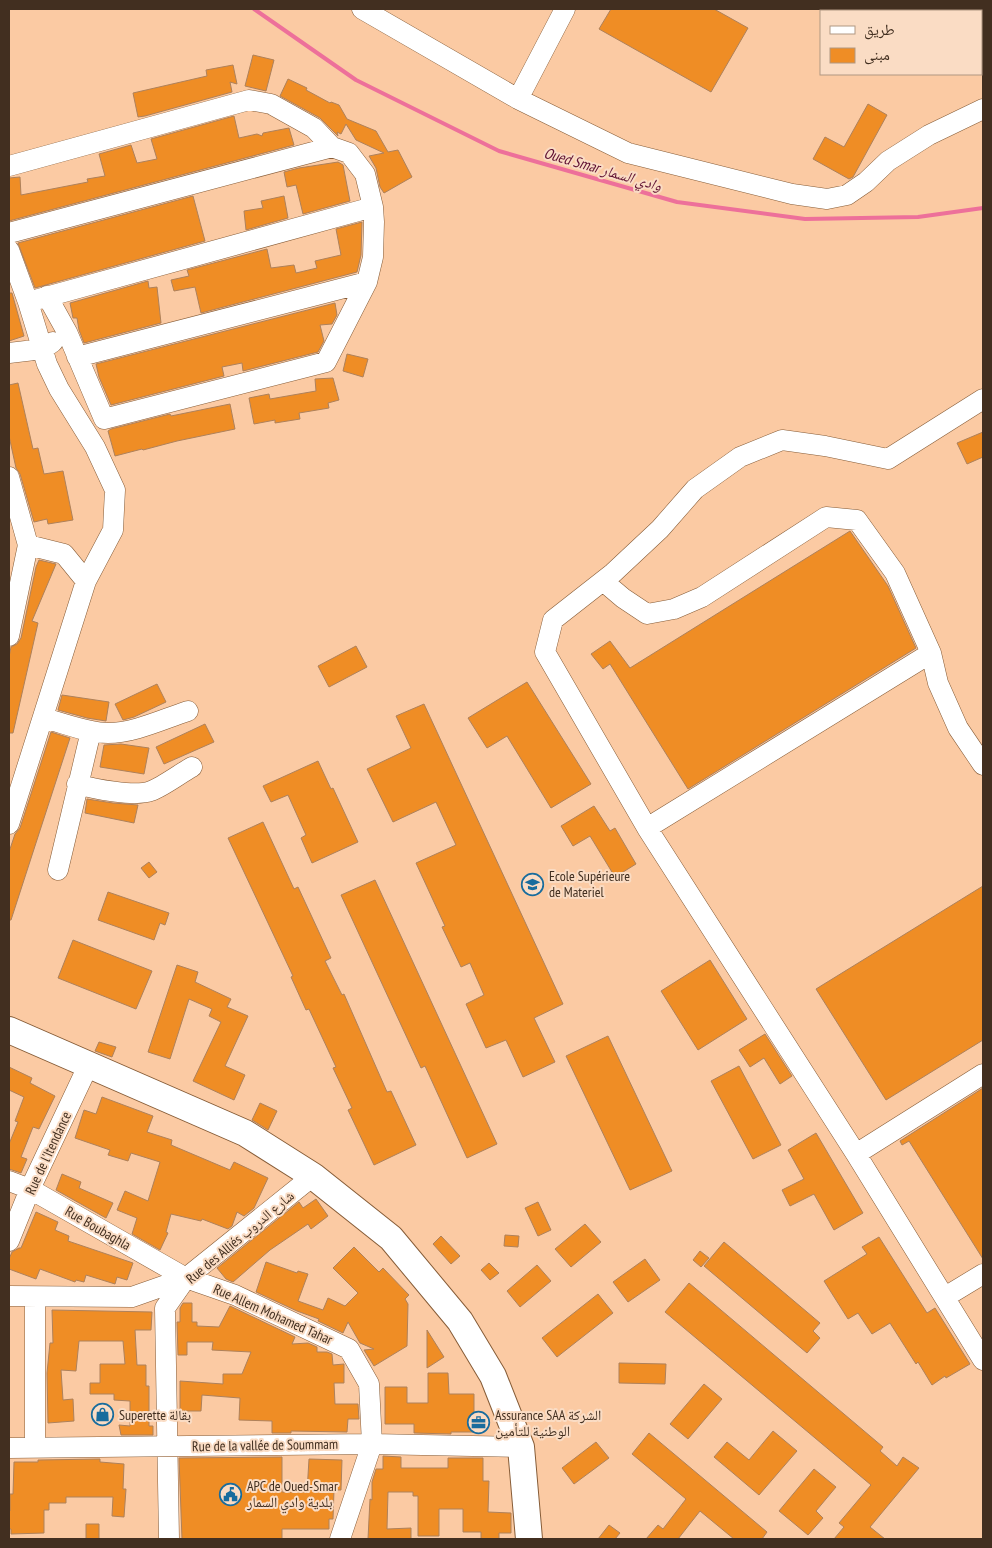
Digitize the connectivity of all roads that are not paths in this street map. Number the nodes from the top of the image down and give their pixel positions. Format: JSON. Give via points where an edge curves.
{"nodes":[{"id":1,"x":362,"y":9,"type":"edge"},
{"id":2,"x":565,"y":9,"type":"edge"},
{"id":3,"x":518,"y":99,"type":"junction"},
{"id":4,"x":983,"y":109,"type":"edge"},
{"id":5,"x":332,"y":147,"type":"junction"},
{"id":6,"x":9,"y":166,"type":"edge"},
{"id":7,"x":373,"y":207,"type":"junction"},
{"id":8,"x":9,"y":233,"type":"edge"},
{"id":9,"x":9,"y":250,"type":"edge"},
{"id":10,"x":367,"y":282,"type":"junction"},
{"id":11,"x":47,"y":296,"type":"junction"},
{"id":12,"x":28,"y":302,"type":"junction"},
{"id":13,"x":66,"y":332,"type":"junction"},
{"id":14,"x":43,"y":349,"type":"junction"},
{"id":15,"x":9,"y":353,"type":"edge"},
{"id":16,"x":77,"y":357,"type":"junction"},
{"id":17,"x":983,"y":399,"type":"edge"},
{"id":18,"x":9,"y":477,"type":"edge"},
{"id":19,"x":28,"y":545,"type":"junction"},
{"id":20,"x":86,"y":581,"type":"junction"},
{"id":21,"x":603,"y":581,"type":"junction"},
{"id":22,"x":9,"y":636,"type":"edge"},
{"id":23,"x":931,"y":653,"type":"junction"},
{"id":24,"x":188,"y":712,"type":"dead end"},
{"id":25,"x":43,"y":718,"type":"junction"},
{"id":26,"x":91,"y":731,"type":"junction"},
{"id":27,"x":983,"y":765,"type":"edge"},
{"id":28,"x":192,"y":766,"type":"dead end"},
{"id":29,"x":77,"y":784,"type":"junction"},
{"id":30,"x":9,"y":824,"type":"edge"},
{"id":31,"x":647,"y":828,"type":"junction"},
{"id":32,"x":58,"y":870,"type":"dead end"},
{"id":33,"x":9,"y":1030,"type":"edge"},
{"id":34,"x":88,"y":1066,"type":"junction"},
{"id":35,"x":983,"y":1074,"type":"edge"},
{"id":36,"x":856,"y":1154,"type":"junction"},
{"id":37,"x":313,"y":1176,"type":"junction"},
{"id":38,"x":9,"y":1181,"type":"edge"},
{"id":39,"x":30,"y":1189,"type":"junction"},
{"id":40,"x":9,"y":1241,"type":"edge"},
{"id":41,"x":983,"y":1274,"type":"edge"},
{"id":42,"x":186,"y":1278,"type":"junction"},
{"id":43,"x":9,"y":1296,"type":"edge"},
{"id":44,"x":35,"y":1296,"type":"junction"},
{"id":45,"x":944,"y":1297,"type":"junction"},
{"id":46,"x":983,"y":1360,"type":"edge"},
{"id":47,"x":372,"y":1444,"type":"junction"},
{"id":48,"x":168,"y":1446,"type":"junction"},
{"id":49,"x":521,"y":1447,"type":"junction"},
{"id":50,"x":9,"y":1448,"type":"edge"},
{"id":51,"x":35,"y":1448,"type":"junction"},
{"id":52,"x":169,"y":1539,"type":"edge"},
{"id":53,"x":340,"y":1539,"type":"edge"},
{"id":54,"x":529,"y":1539,"type":"edge"}],
"edges":[{"from":1,"to":3,"type":"street"},
{"from":2,"to":3,"type":"street"},
{"from":3,"to":4,"type":"street","via":[[628,153],[792,194],[826,198],[848,194],[888,161],[929,135]]},
{"from":5,"to":6,"type":"street","via":[[314,128],[271,104],[249,100]]},
{"from":5,"to":7,"type":"street","via":[[349,153],[365,174]]},
{"from":5,"to":8,"type":"street"},
{"from":7,"to":10,"type":"street","via":[[373,257]]},
{"from":7,"to":11,"type":"street"},
{"from":9,"to":12,"type":"street"},
{"from":10,"to":16,"type":"street"},
{"from":10,"to":16,"type":"street","via":[[326,362],[104,419]]},
{"from":11,"to":12,"type":"street"},
{"from":11,"to":13,"type":"street"},
{"from":12,"to":14,"type":"street"},
{"from":13,"to":14,"type":"street"},
{"from":13,"to":16,"type":"street"},
{"from":14,"to":15,"type":"street"},
{"from":14,"to":20,"type":"street","via":[[47,364],[95,447],[115,490],[113,530]]},
{"from":17,"to":21,"type":"street","via":[[888,459],[782,440],[740,457],[695,489],[660,530]]},
{"from":18,"to":19,"type":"street"},
{"from":19,"to":20,"type":"street","via":[[64,554]]},
{"from":19,"to":22,"type":"street"},
{"from":20,"to":25,"type":"street"},
{"from":21,"to":23,"type":"street","via":[[647,614],[674,609],[702,597],[826,517],[857,520],[895,573]]},
{"from":21,"to":31,"type":"street","via":[[553,620],[545,652]]},
{"from":23,"to":27,"type":"street","via":[[938,683],[958,728]]},
{"from":23,"to":31,"type":"street"},
{"from":24,"to":26,"type":"street","via":[[128,731]]},
{"from":25,"to":26,"type":"street"},
{"from":25,"to":30,"type":"street"},
{"from":26,"to":29,"type":"street"},
{"from":28,"to":29,"type":"street","via":[[151,791],[133,793]]},
{"from":29,"to":32,"type":"street"},
{"from":31,"to":36,"type":"street"},
{"from":33,"to":34,"type":"main road"},
{"from":34,"to":37,"type":"main road","via":[[245,1133]]},
{"from":34,"to":39,"type":"street","name":"Rue de l'Itendance"},
{"from":35,"to":36,"type":"street"},
{"from":36,"to":45,"type":"street"},
{"from":37,"to":42,"type":"street","name":"Rue des Alliés شارع الدروب"},
{"from":37,"to":49,"type":"main road","via":[[391,1238],[460,1321],[494,1376]]},
{"from":38,"to":39,"type":"street","name":"Rue Boubaghla"},
{"from":39,"to":40,"type":"street","name":"Rue de l'Itendance"},
{"from":39,"to":42,"type":"street","name":"Rue Boubaghla"},
{"from":41,"to":45,"type":"street"},
{"from":42,"to":44,"type":"street","via":[[132,1297]]},
{"from":42,"to":47,"type":"street","name":"Rue Allem Mohamed Tahar","via":[[236,1295],[349,1349],[369,1384]]},
{"from":42,"to":48,"type":"street","name":"Rue des Alliés شارع الدروب","via":[[165,1308]]},
{"from":43,"to":44,"type":"street"},
{"from":44,"to":51,"type":"street"},
{"from":45,"to":46,"type":"street"},
{"from":47,"to":48,"type":"street","name":"Rue de la vallée de Soummam"},
{"from":47,"to":49,"type":"street","name":"Rue de la vallée de Soummam"},
{"from":47,"to":53,"type":"street"},
{"from":48,"to":51,"type":"street","name":"Rue de la vallée de Soummam"},
{"from":48,"to":52,"type":"street","name":"Rue des Alliés شارع الدروب"},
{"from":49,"to":54,"type":"main road"},
{"from":50,"to":51,"type":"street","name":"Rue de la vallée de Soummam"}]}
